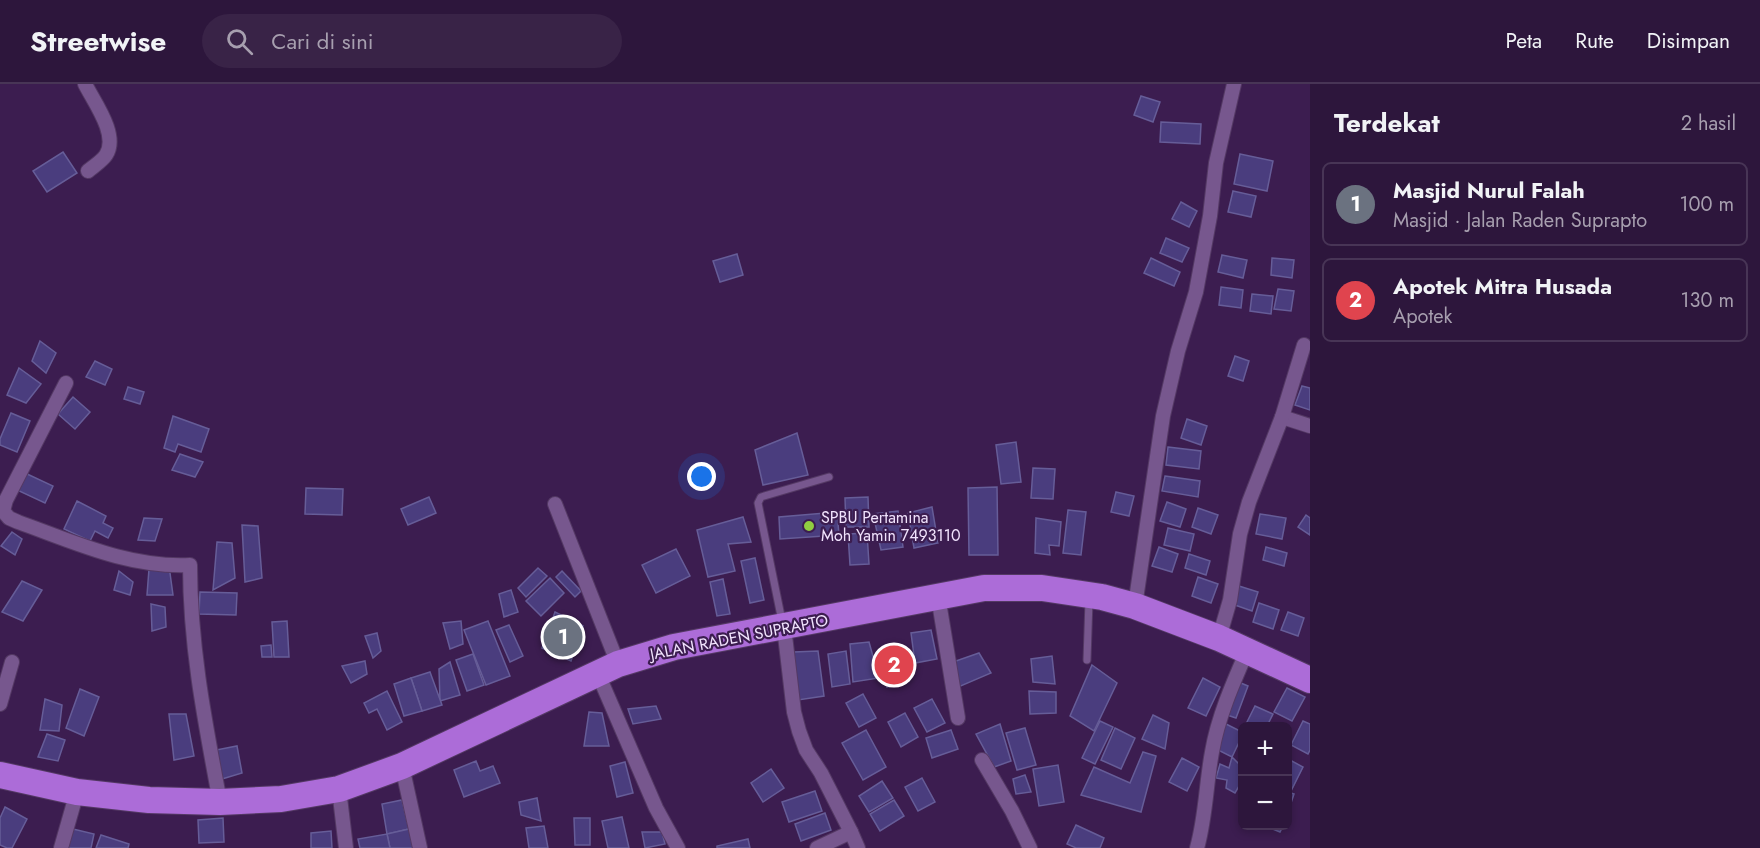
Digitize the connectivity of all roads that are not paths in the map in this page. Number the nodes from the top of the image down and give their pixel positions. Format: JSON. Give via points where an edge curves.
{"nodes":[{"id":1,"x":85,"y":84,"type":"edge"},
{"id":2,"x":1234,"y":84,"type":"edge"},
{"id":3,"x":88,"y":171,"type":"dead end"},
{"id":4,"x":1304,"y":345,"type":"dead end"},
{"id":5,"x":66,"y":383,"type":"dead end"},
{"id":6,"x":1282,"y":417,"type":"junction"},
{"id":7,"x":1310,"y":426,"type":"edge"},
{"id":8,"x":829,"y":477,"type":"dead end"},
{"id":9,"x":555,"y":504,"type":"dead end"},
{"id":10,"x":1088,"y":594,"type":"junction"},
{"id":11,"x":938,"y":596,"type":"junction"},
{"id":12,"x":1135,"y":606,"type":"junction"},
{"id":13,"x":784,"y":627,"type":"junction"},
{"id":14,"x":1219,"y":638,"type":"junction"},
{"id":15,"x":1247,"y":651,"type":"junction"},
{"id":16,"x":1087,"y":660,"type":"dead end"},
{"id":17,"x":12,"y":662,"type":"dead end"},
{"id":18,"x":608,"y":669,"type":"junction"},
{"id":19,"x":1310,"y":680,"type":"edge"},
{"id":20,"x":0,"y":704,"type":"edge"},
{"id":21,"x":958,"y":718,"type":"dead end"},
{"id":22,"x":982,"y":760,"type":"dead end"},
{"id":23,"x":402,"y":766,"type":"junction"},
{"id":24,"x":0,"y":775,"type":"edge"},
{"id":25,"x":339,"y":789,"type":"junction"},
{"id":26,"x":77,"y":792,"type":"junction"},
{"id":27,"x":220,"y":802,"type":"junction"},
{"id":28,"x":851,"y":832,"type":"junction"},
{"id":29,"x":61,"y":848,"type":"edge"},
{"id":30,"x":346,"y":848,"type":"edge"},
{"id":31,"x":420,"y":848,"type":"edge"},
{"id":32,"x":678,"y":848,"type":"edge"},
{"id":33,"x":817,"y":848,"type":"edge"},
{"id":34,"x":858,"y":848,"type":"edge"},
{"id":35,"x":1030,"y":848,"type":"edge"},
{"id":36,"x":1197,"y":848,"type":"edge"}],
"edges":[{"from":1,"to":3,"type":"street","via":[[111,137],[105,157]]},
{"from":2,"to":12,"type":"street","via":[[1216,163],[1196,292],[1163,416]]},
{"from":4,"to":6,"type":"street"},
{"from":5,"to":27,"type":"street","via":[[3,512],[18,522],[125,560],[190,565],[190,609],[200,700]]},
{"from":6,"to":7,"type":"street"},
{"from":6,"to":14,"type":"street","via":[[1243,523],[1230,600]]},
{"from":8,"to":13,"type":"lane","via":[[758,501]]},
{"from":9,"to":18,"type":"street"},
{"from":10,"to":11,"type":"highway","name":"JALAN RADEN SUPRAPTO","via":[[1042,588],[984,588]]},
{"from":10,"to":12,"type":"highway","name":"JALAN RADEN SUPRAPTO"},
{"from":10,"to":16,"type":"lane"},
{"from":11,"to":13,"type":"highway","name":"JALAN RADEN SUPRAPTO"},
{"from":11,"to":21,"type":"street"},
{"from":12,"to":14,"type":"highway","name":"JALAN RADEN SUPRAPTO"},
{"from":13,"to":18,"type":"highway","name":"JALAN RADEN SUPRAPTO","via":[[674,647]]},
{"from":13,"to":28,"type":"street","via":[[799,731]]},
{"from":14,"to":15,"type":"highway","name":"JALAN RADEN SUPRAPTO"},
{"from":15,"to":19,"type":"highway","name":"JALAN RADEN SUPRAPTO"},
{"from":15,"to":36,"type":"street","via":[[1214,739]]},
{"from":17,"to":20,"type":"street"},
{"from":18,"to":23,"type":"highway","name":"JALAN RADEN SUPRAPTO"},
{"from":18,"to":32,"type":"street","via":[[656,808]]},
{"from":22,"to":35,"type":"street"},
{"from":23,"to":25,"type":"highway","name":"JALAN RADEN SUPRAPTO"},
{"from":23,"to":31,"type":"street"},
{"from":24,"to":26,"type":"highway","name":"JALAN RADEN SUPRAPTO"},
{"from":25,"to":27,"type":"highway","name":"JALAN RADEN SUPRAPTO","via":[[281,800]]},
{"from":25,"to":30,"type":"street"},
{"from":26,"to":27,"type":"highway","name":"JALAN RADEN SUPRAPTO"},
{"from":26,"to":29,"type":"street"},
{"from":28,"to":33,"type":"street"},
{"from":28,"to":34,"type":"street"}]}
